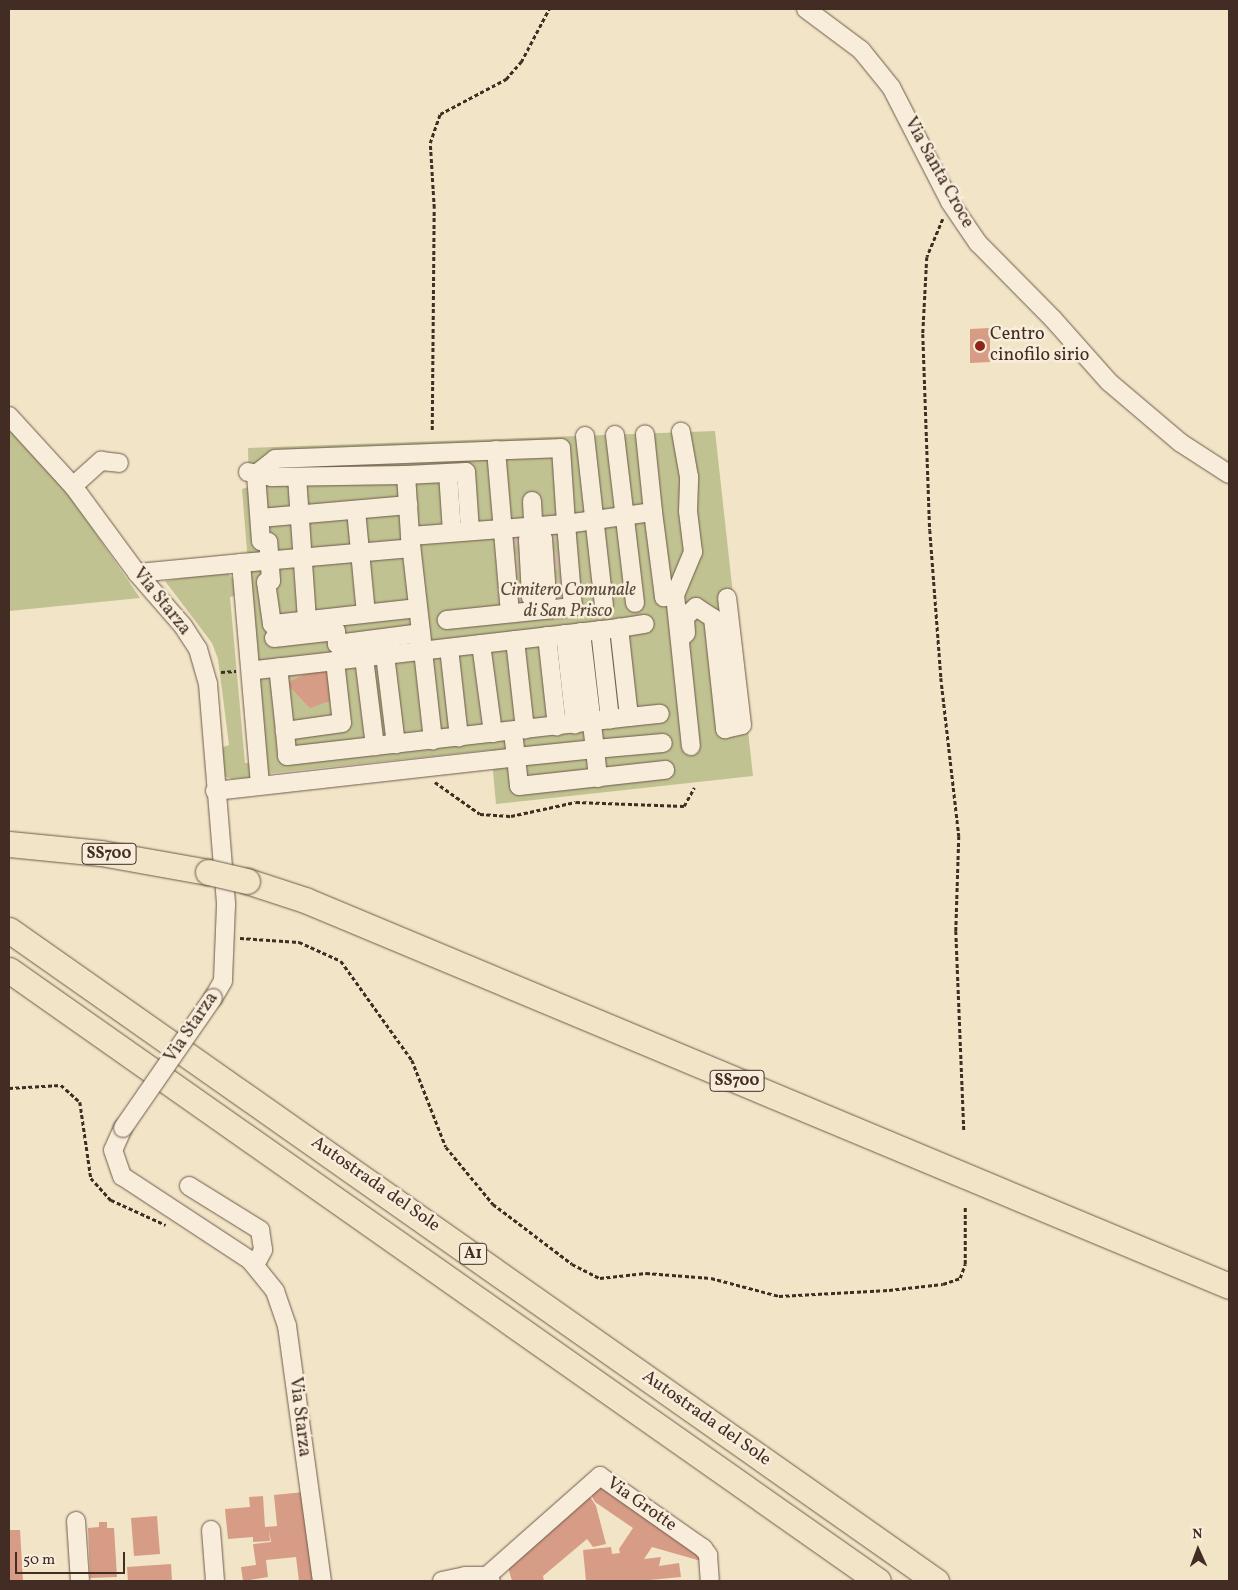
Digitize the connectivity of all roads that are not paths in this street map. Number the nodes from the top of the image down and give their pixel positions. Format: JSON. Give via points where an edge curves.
{"nodes":[{"id":1,"x":806,"y":9,"type":"edge"},
{"id":2,"x":9,"y":416,"type":"edge"},
{"id":3,"x":682,"y":432,"type":"dead end"},
{"id":4,"x":645,"y":434,"type":"dead end"},
{"id":5,"x":615,"y":435,"type":"dead end"},
{"id":6,"x":585,"y":436,"type":"dead end"},
{"id":7,"x":496,"y":450,"type":"junction"},
{"id":8,"x":119,"y":463,"type":"dead end"},
{"id":9,"x":251,"y":473,"type":"junction"},
{"id":10,"x":448,"y":473,"type":"junction"},
{"id":11,"x":1229,"y":474,"type":"edge"},
{"id":12,"x":406,"y":475,"type":"junction"},
{"id":13,"x":297,"y":477,"type":"junction"},
{"id":14,"x":73,"y":486,"type":"junction"},
{"id":15,"x":532,"y":501,"type":"dead end"},
{"id":16,"x":408,"y":506,"type":"junction"},
{"id":17,"x":356,"y":510,"type":"junction"},
{"id":18,"x":653,"y":512,"type":"junction"},
{"id":19,"x":298,"y":515,"type":"junction"},
{"id":20,"x":624,"y":516,"type":"junction"},
{"id":21,"x":260,"y":518,"type":"junction"},
{"id":22,"x":594,"y":520,"type":"junction"},
{"id":23,"x":566,"y":524,"type":"junction"},
{"id":24,"x":503,"y":529,"type":"junction"},
{"id":25,"x":470,"y":531,"type":"junction"},
{"id":26,"x":452,"y":532,"type":"junction"},
{"id":27,"x":534,"y":533,"type":"junction"},
{"id":28,"x":411,"y":542,"type":"junction"},
{"id":29,"x":360,"y":552,"type":"junction"},
{"id":30,"x":302,"y":558,"type":"junction"},
{"id":31,"x":269,"y":561,"type":"junction"},
{"id":32,"x":241,"y":563,"type":"junction"},
{"id":33,"x":137,"y":574,"type":"junction"},
{"id":34,"x":675,"y":595,"type":"junction"},
{"id":35,"x":727,"y":598,"type":"dead end"},
{"id":36,"x":540,"y":603,"type":"junction"},
{"id":37,"x":635,"y":603,"type":"dead end"},
{"id":38,"x":604,"y":605,"type":"dead end"},
{"id":39,"x":418,"y":608,"type":"junction"},
{"id":40,"x":510,"y":612,"type":"junction"},
{"id":41,"x":366,"y":613,"type":"junction"},
{"id":42,"x":308,"y":620,"type":"junction"},
{"id":43,"x":447,"y":620,"type":"dead end"},
{"id":44,"x":645,"y":624,"type":"dead end"},
{"id":45,"x":619,"y":628,"type":"junction"},
{"id":46,"x":600,"y":630,"type":"junction"},
{"id":47,"x":573,"y":633,"type":"junction"},
{"id":48,"x":547,"y":636,"type":"junction"},
{"id":49,"x":274,"y":638,"type":"dead end"},
{"id":50,"x":680,"y":639,"type":"junction"},
{"id":51,"x":515,"y":640,"type":"junction"},
{"id":52,"x":422,"y":641,"type":"junction"},
{"id":53,"x":481,"y":644,"type":"junction"},
{"id":54,"x":449,"y":648,"type":"junction"},
{"id":55,"x":385,"y":655,"type":"junction"},
{"id":56,"x":364,"y":658,"type":"junction"},
{"id":57,"x":335,"y":661,"type":"junction"},
{"id":58,"x":278,"y":667,"type":"junction"},
{"id":59,"x":249,"y":670,"type":"road end"},
{"id":60,"x":660,"y":714,"type":"dead end"},
{"id":61,"x":630,"y":717,"type":"junction"},
{"id":62,"x":610,"y":719,"type":"junction"},
{"id":63,"x":342,"y":723,"type":"junction"},
{"id":64,"x":575,"y":724,"type":"junction"},
{"id":65,"x":519,"y":730,"type":"junction"},
{"id":66,"x":285,"y":731,"type":"junction"},
{"id":67,"x":493,"y":733,"type":"junction"},
{"id":68,"x":459,"y":737,"type":"junction"},
{"id":69,"x":433,"y":740,"type":"junction"},
{"id":70,"x":664,"y":743,"type":"dead end"},
{"id":71,"x":396,"y":744,"type":"junction"},
{"id":72,"x":375,"y":746,"type":"junction"},
{"id":73,"x":691,"y":746,"type":"dead end"},
{"id":74,"x":595,"y":749,"type":"junction"},
{"id":75,"x":344,"y":750,"type":"junction"},
{"id":76,"x":516,"y":757,"type":"junction"},
{"id":77,"x":665,"y":770,"type":"dead end"},
{"id":78,"x":598,"y":778,"type":"junction"},
{"id":79,"x":260,"y":784,"type":"junction"},
{"id":80,"x":216,"y":791,"type":"junction"},
{"id":81,"x":9,"y":844,"type":"edge"},
{"id":82,"x":9,"y":930,"type":"edge"},
{"id":83,"x":9,"y":970,"type":"edge"},
{"id":84,"x":189,"y":1186,"type":"dead end"},
{"id":85,"x":255,"y":1266,"type":"junction"},
{"id":86,"x":1228,"y":1286,"type":"edge"},
{"id":87,"x":76,"y":1521,"type":"dead end"},
{"id":88,"x":211,"y":1530,"type":"dead end"},
{"id":89,"x":489,"y":1579,"type":"edge"},
{"id":90,"x":80,"y":1581,"type":"edge"},
{"id":91,"x":215,"y":1581,"type":"edge"},
{"id":92,"x":322,"y":1581,"type":"edge"},
{"id":93,"x":442,"y":1581,"type":"edge"},
{"id":94,"x":710,"y":1581,"type":"edge"},
{"id":95,"x":878,"y":1581,"type":"edge"},
{"id":96,"x":936,"y":1581,"type":"edge"}],
"edges":[{"from":1,"to":11,"type":"street","name":"Via Santa Croce","via":[[861,50],[891,87],[950,202],[978,243],[1109,382],[1181,443]]},
{"from":2,"to":14,"type":"street","name":"Via Starza"},
{"from":3,"to":34,"type":"street","via":[[689,477],[688,511],[693,552],[689,571]]},
{"from":4,"to":18,"type":"street"},
{"from":5,"to":20,"type":"street"},
{"from":6,"to":22,"type":"street"},
{"from":7,"to":9,"type":"street","via":[[276,458]]},
{"from":7,"to":23,"type":"street","via":[[561,448]]},
{"from":7,"to":24,"type":"street"},
{"from":8,"to":14,"type":"street","via":[[101,461]]},
{"from":9,"to":13,"type":"street"},
{"from":9,"to":21,"type":"street"},
{"from":10,"to":12,"type":"street"},
{"from":10,"to":25,"type":"street","via":[[466,472]]},
{"from":10,"to":26,"type":"street"},
{"from":12,"to":13,"type":"street"},
{"from":12,"to":16,"type":"street"},
{"from":13,"to":19,"type":"street"},
{"from":14,"to":33,"type":"street","name":"Via Starza"},
{"from":15,"to":27,"type":"street"},
{"from":16,"to":17,"type":"street"},
{"from":16,"to":28,"type":"street"},
{"from":17,"to":19,"type":"street"},
{"from":17,"to":29,"type":"street"},
{"from":18,"to":20,"type":"street"},
{"from":18,"to":34,"type":"street","via":[[664,597]]},
{"from":19,"to":21,"type":"street"},
{"from":19,"to":30,"type":"street"},
{"from":20,"to":22,"type":"street"},
{"from":20,"to":37,"type":"street"},
{"from":21,"to":31,"type":"street","via":[[261,541],[268,542]]},
{"from":22,"to":23,"type":"street"},
{"from":22,"to":38,"type":"street"},
{"from":23,"to":27,"type":"street"},
{"from":23,"to":36,"type":"street","via":[[576,611]]},
{"from":24,"to":25,"type":"street"},
{"from":24,"to":27,"type":"street"},
{"from":24,"to":40,"type":"street"},
{"from":25,"to":26,"type":"street"},
{"from":26,"to":28,"type":"street"},
{"from":27,"to":36,"type":"street","via":[[543,539],[547,596]]},
{"from":28,"to":29,"type":"street"},
{"from":28,"to":39,"type":"street"},
{"from":29,"to":30,"type":"street"},
{"from":29,"to":41,"type":"street"},
{"from":30,"to":31,"type":"street"},
{"from":30,"to":42,"type":"street"},
{"from":31,"to":32,"type":"street"},
{"from":31,"to":42,"type":"street","via":[[271,581],[266,582],[272,624]]},
{"from":32,"to":33,"type":"street"},
{"from":32,"to":79,"type":"street"},
{"from":33,"to":80,"type":"street","name":"Via Starza","via":[[183,626],[198,649],[208,684]]},
{"from":34,"to":50,"type":"street"},
{"from":35,"to":50,"type":"street","via":[[742,725],[725,729],[713,618],[696,608],[685,617],[686,633]]},
{"from":36,"to":40,"type":"street"},
{"from":39,"to":41,"type":"street"},
{"from":39,"to":52,"type":"street"},
{"from":40,"to":43,"type":"street"},
{"from":41,"to":42,"type":"street"},
{"from":44,"to":45,"type":"street"},
{"from":45,"to":46,"type":"street"},
{"from":45,"to":61,"type":"street"},
{"from":46,"to":47,"type":"street"},
{"from":46,"to":62,"type":"street"},
{"from":47,"to":48,"type":"street"},
{"from":47,"to":64,"type":"street"},
{"from":48,"to":51,"type":"street"},
{"from":48,"to":64,"type":"street"},
{"from":49,"to":52,"type":"street","via":[[336,631],[337,644]]},
{"from":50,"to":73,"type":"street"},
{"from":51,"to":53,"type":"street"},
{"from":51,"to":65,"type":"street"},
{"from":52,"to":54,"type":"street"},
{"from":52,"to":55,"type":"street"},
{"from":52,"to":69,"type":"street"},
{"from":53,"to":54,"type":"street"},
{"from":53,"to":67,"type":"street"},
{"from":54,"to":68,"type":"street"},
{"from":55,"to":56,"type":"street"},
{"from":55,"to":71,"type":"street"},
{"from":56,"to":57,"type":"street"},
{"from":56,"to":72,"type":"street"},
{"from":57,"to":58,"type":"street"},
{"from":57,"to":63,"type":"street"},
{"from":58,"to":59,"type":"street"},
{"from":58,"to":66,"type":"street"},
{"from":60,"to":61,"type":"street"},
{"from":61,"to":62,"type":"street"},
{"from":62,"to":64,"type":"street"},
{"from":63,"to":66,"type":"street"},
{"from":63,"to":75,"type":"street"},
{"from":64,"to":65,"type":"street"},
{"from":64,"to":74,"type":"street"},
{"from":65,"to":67,"type":"street"},
{"from":65,"to":76,"type":"street"},
{"from":66,"to":75,"type":"street","via":[[287,756]]},
{"from":67,"to":68,"type":"street"},
{"from":68,"to":69,"type":"street"},
{"from":69,"to":71,"type":"street"},
{"from":70,"to":74,"type":"street"},
{"from":71,"to":72,"type":"street"},
{"from":72,"to":75,"type":"street"},
{"from":74,"to":76,"type":"street"},
{"from":74,"to":78,"type":"street"},
{"from":76,"to":78,"type":"street","via":[[518,786]]},
{"from":76,"to":79,"type":"street"},
{"from":77,"to":78,"type":"street"},
{"from":79,"to":80,"type":"street"},
{"from":80,"to":85,"type":"street","name":"Via Starza","bridge":true,"via":[[226,937],[222,981],[123,1128],[113,1150],[122,1176]]},
{"from":81,"to":86,"type":"highway","number":"SS700","bridge":true,"via":[[102,853],[208,872],[305,900]]},
{"from":82,"to":96,"type":"highway","name":"Autostrada del Sole","number":"A1"},
{"from":83,"to":95,"type":"highway","name":"Autostrada del Sole","number":"A1"},
{"from":84,"to":85,"type":"street","via":[[260,1230],[263,1250]]},
{"from":85,"to":92,"type":"street","name":"Via Starza","via":[[275,1290],[287,1326]]},
{"from":87,"to":90,"type":"street"},
{"from":88,"to":91,"type":"street"},
{"from":89,"to":93,"type":"street","via":[[465,1576]]},
{"from":89,"to":94,"type":"street","name":"Via Grotte","via":[[600,1476],[703,1548],[708,1554]]}]}
